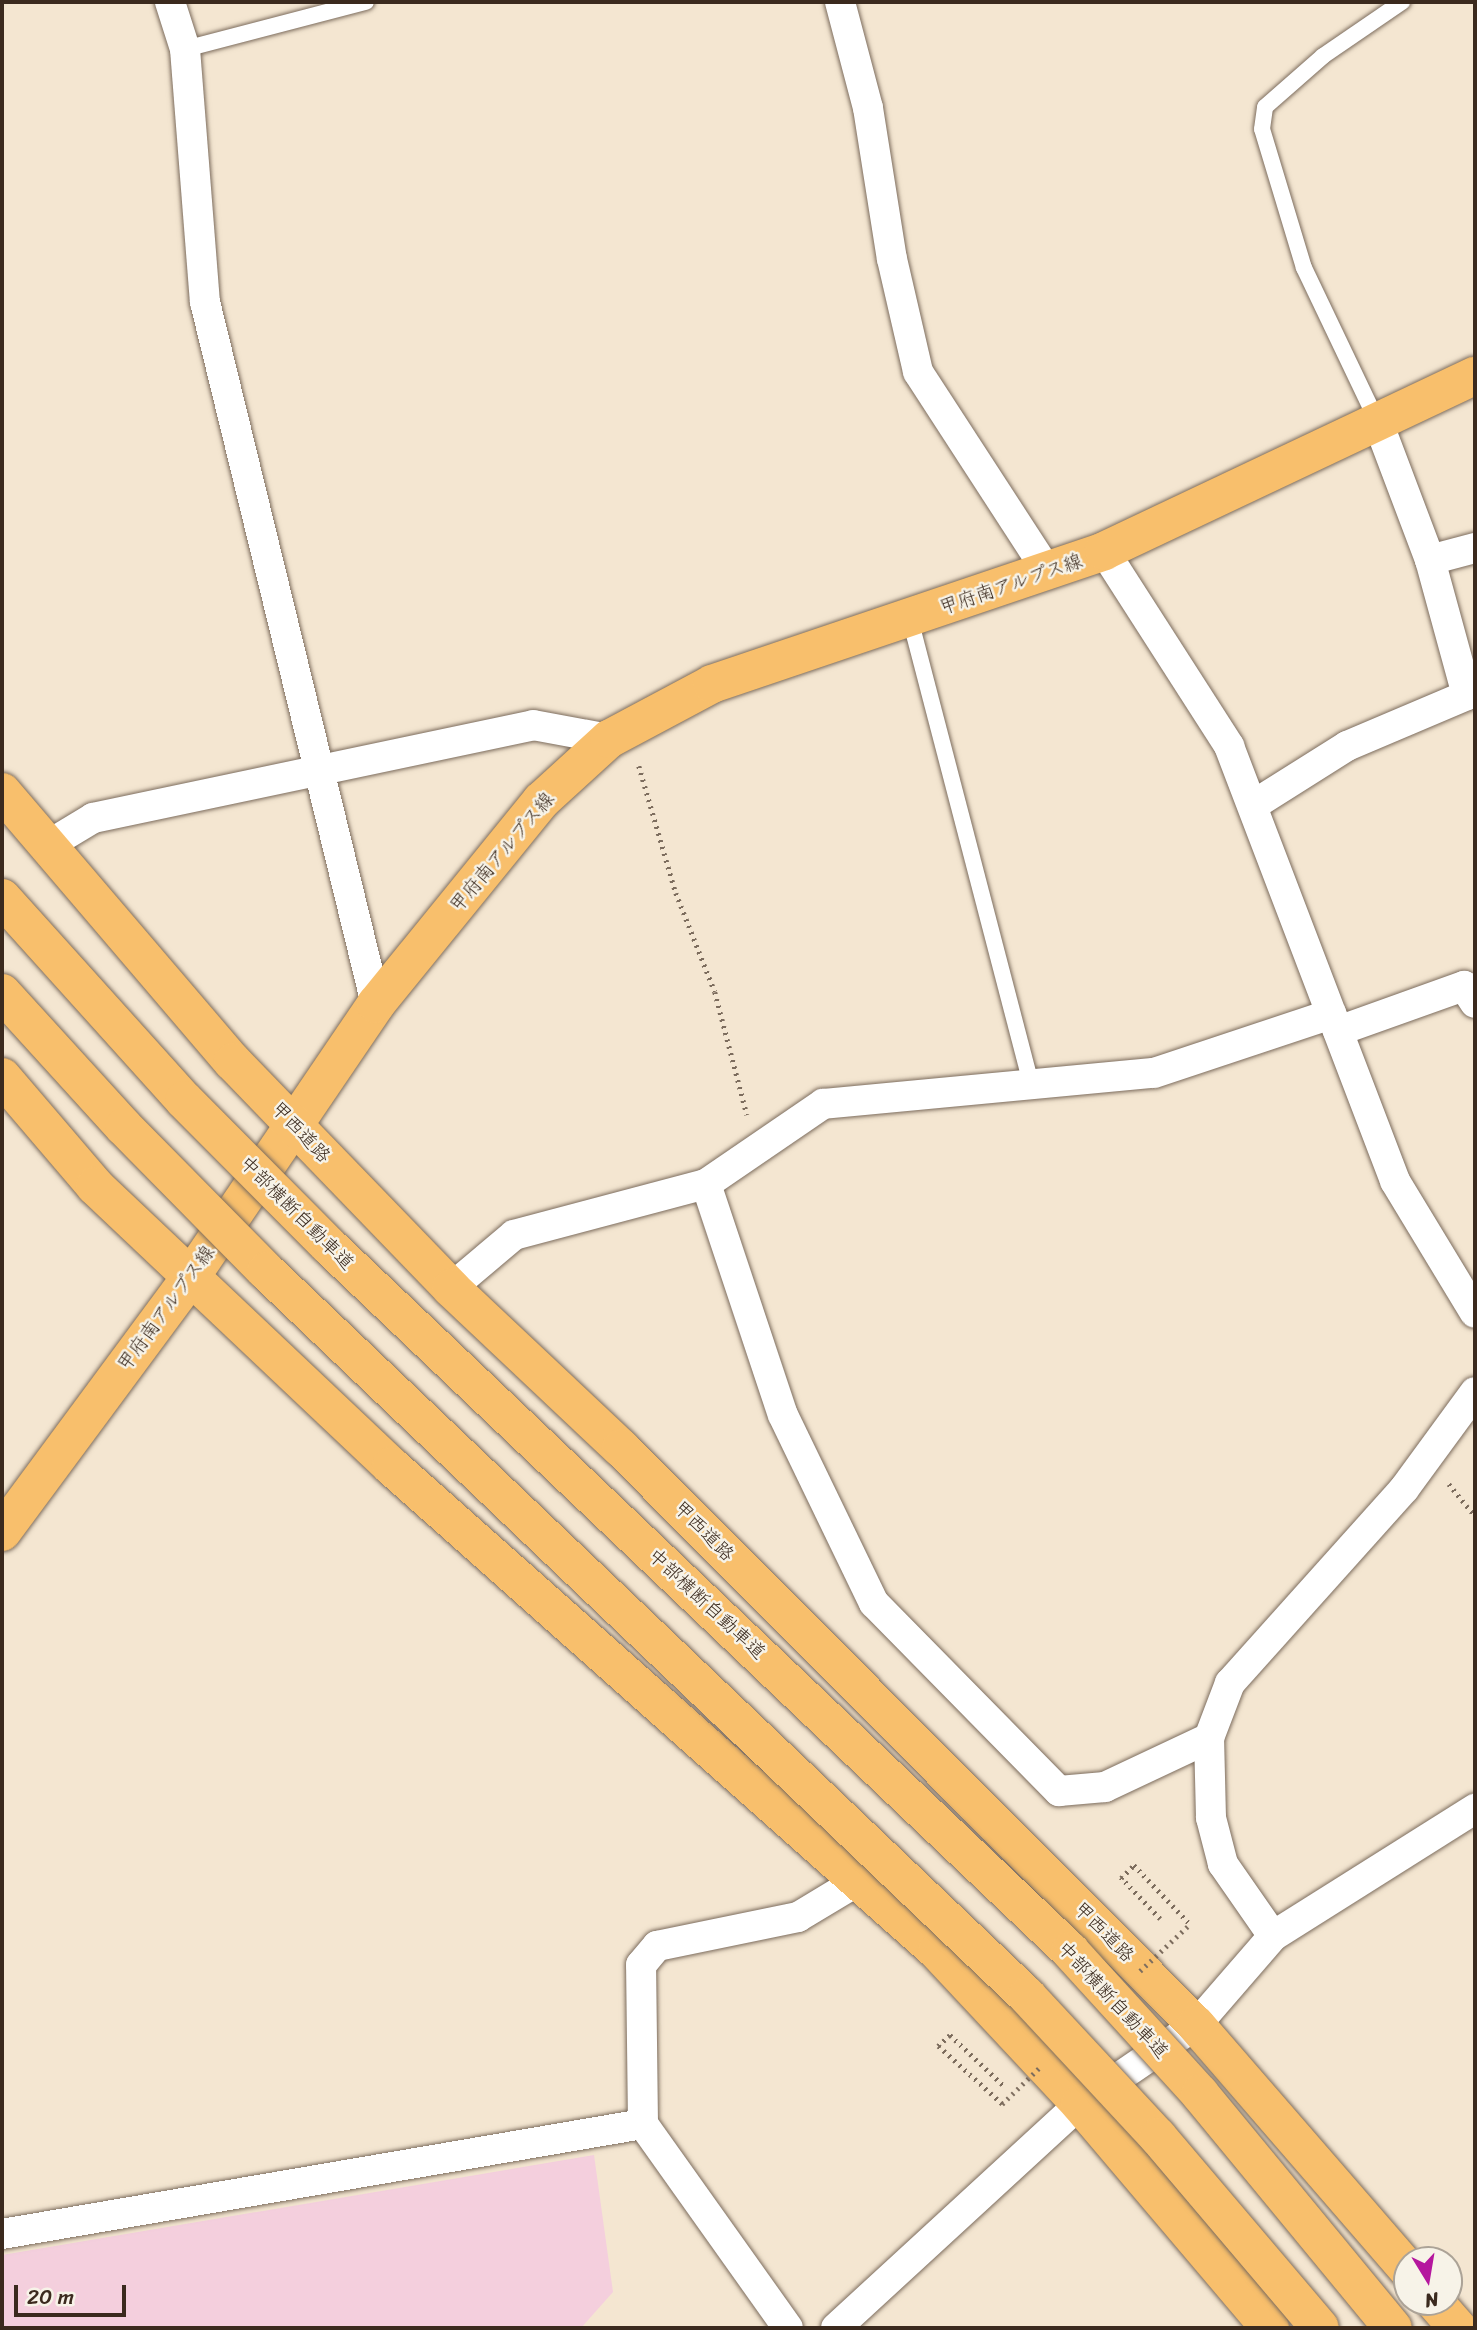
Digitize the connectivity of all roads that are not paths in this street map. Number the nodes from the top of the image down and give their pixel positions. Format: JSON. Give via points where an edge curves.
{"nodes":[{"id":1,"x":170,"y":2,"type":"edge"},
{"id":2,"x":366,"y":2,"type":"edge"},
{"id":3,"x":840,"y":2,"type":"edge"},
{"id":4,"x":1402,"y":2,"type":"edge"},
{"id":5,"x":184,"y":49,"type":"junction"},
{"id":6,"x":1475,"y":376,"type":"edge"},
{"id":7,"x":1379,"y":425,"type":"junction"},
{"id":8,"x":1475,"y":548,"type":"edge"},
{"id":9,"x":1104,"y":551,"type":"junction"},
{"id":10,"x":1430,"y":560,"type":"junction"},
{"id":11,"x":1048,"y":572,"type":"junction"},
{"id":12,"x":911,"y":619,"type":"junction"},
{"id":13,"x":618,"y":733,"type":"junction"},
{"id":14,"x":319,"y":769,"type":"junction"},
{"id":15,"x":2,"y":792,"type":"edge"},
{"id":16,"x":1255,"y":804,"type":"junction"},
{"id":17,"x":45,"y":847,"type":"junction"},
{"id":18,"x":2,"y":898,"type":"edge"},
{"id":19,"x":2,"y":993,"type":"edge"},
{"id":20,"x":1475,"y":1003,"type":"edge"},
{"id":21,"x":376,"y":1004,"type":"junction"},
{"id":22,"x":1334,"y":1022,"type":"junction"},
{"id":23,"x":2,"y":1076,"type":"edge"},
{"id":24,"x":1031,"y":1085,"type":"junction"},
{"id":25,"x":292,"y":1122,"type":"junction"},
{"id":26,"x":705,"y":1184,"type":"junction"},
{"id":27,"x":192,"y":1275,"type":"junction"},
{"id":28,"x":451,"y":1288,"type":"junction"},
{"id":29,"x":1475,"y":1313,"type":"edge"},
{"id":30,"x":1475,"y":1392,"type":"edge"},
{"id":31,"x":2,"y":1532,"type":"edge"},
{"id":32,"x":1209,"y":1738,"type":"junction"},
{"id":33,"x":1475,"y":1809,"type":"edge"},
{"id":34,"x":858,"y":1881,"type":"junction"},
{"id":35,"x":1273,"y":1936,"type":"junction"},
{"id":36,"x":1196,"y":2025,"type":"junction"},
{"id":37,"x":1080,"y":2104,"type":"junction"},
{"id":38,"x":643,"y":2124,"type":"junction"},
{"id":39,"x":2,"y":2234,"type":"edge"},
{"id":40,"x":1393,"y":2253,"type":"edge"},
{"id":41,"x":788,"y":2328,"type":"edge"},
{"id":42,"x":836,"y":2328,"type":"edge"},
{"id":43,"x":1270,"y":2328,"type":"edge"},
{"id":44,"x":1320,"y":2328,"type":"edge"},
{"id":45,"x":1393,"y":2328,"type":"edge"}],
"edges":[{"from":1,"to":5,"type":"street"},
{"from":2,"to":5,"type":"lane"},
{"from":3,"to":11,"type":"street","via":[[868,108],[892,259],[918,372]]},
{"from":4,"to":7,"type":"lane","via":[[1323,56],[1265,107],[1262,128],[1304,268]]},
{"from":5,"to":14,"type":"street","via":[[205,302]]},
{"from":6,"to":7,"type":"main road","name":"甲府南アルプス線"},
{"from":7,"to":9,"type":"main road","name":"甲府南アルプス線"},
{"from":7,"to":10,"type":"street"},
{"from":8,"to":10,"type":"street"},
{"from":9,"to":11,"type":"main road","name":"甲府南アルプス線"},
{"from":9,"to":16,"type":"street","via":[[1229,746]]},
{"from":10,"to":16,"type":"street","via":[[1467,695],[1347,746]]},
{"from":11,"to":12,"type":"main road","name":"甲府南アルプス線"},
{"from":12,"to":13,"type":"main road","name":"甲府南アルプス線","via":[[712,684]]},
{"from":12,"to":24,"type":"lane"},
{"from":13,"to":14,"type":"street","via":[[533,725]]},
{"from":13,"to":21,"type":"main road","name":"甲府南アルプス線","via":[[541,801]]},
{"from":14,"to":17,"type":"street","via":[[93,818]]},
{"from":14,"to":21,"type":"street"},
{"from":15,"to":17,"type":"main road","name":"甲西道路"},
{"from":16,"to":22,"type":"street"},
{"from":17,"to":25,"type":"main road","name":"甲西道路","via":[[233,1062]]},
{"from":18,"to":45,"type":"main road","name":"中部横断自動車道","bridge":true,"via":[[184,1100],[329,1246],[1070,1951],[1209,2105]]},
{"from":19,"to":44,"type":"main road","bridge":true,"via":[[124,1127],[266,1271],[1027,1996],[1158,2137]]},
{"from":20,"to":22,"type":"street","via":[[1464,986]]},
{"from":21,"to":25,"type":"main road","name":"甲府南アルプス線"},
{"from":22,"to":24,"type":"street","via":[[1154,1073]]},
{"from":22,"to":29,"type":"street","via":[[1395,1181]]},
{"from":23,"to":27,"type":"main road","via":[[95,1186]]},
{"from":24,"to":26,"type":"street","via":[[823,1104]]},
{"from":25,"to":27,"type":"main road","name":"甲府南アルプス線"},
{"from":25,"to":28,"type":"main road","name":"甲西道路"},
{"from":26,"to":28,"type":"street","via":[[514,1236]]},
{"from":26,"to":32,"type":"street","via":[[783,1415],[874,1603],[1059,1791],[1105,1787]]},
{"from":27,"to":31,"type":"main road","name":"甲府南アルプス線"},
{"from":27,"to":34,"type":"main road","via":[[391,1466]]},
{"from":28,"to":36,"type":"main road","name":"甲西道路","via":[[621,1448]]},
{"from":30,"to":32,"type":"street","via":[[1404,1489],[1230,1683]]},
{"from":32,"to":35,"type":"street","via":[[1211,1818],[1223,1864]]},
{"from":33,"to":35,"type":"street"},
{"from":34,"to":37,"type":"main road","via":[[937,1951]]},
{"from":34,"to":38,"type":"street","via":[[798,1916],[657,1946],[641,1965]]},
{"from":35,"to":36,"type":"street"},
{"from":36,"to":37,"type":"street"},
{"from":36,"to":40,"type":"main road","name":"甲西道路"},
{"from":37,"to":42,"type":"street"},
{"from":37,"to":43,"type":"main road"},
{"from":38,"to":39,"type":"street"},
{"from":38,"to":41,"type":"street"}]}
